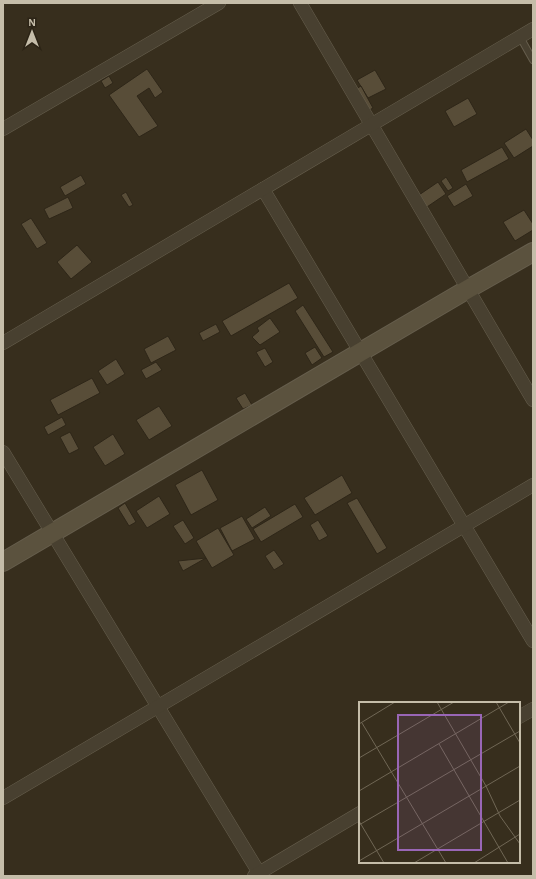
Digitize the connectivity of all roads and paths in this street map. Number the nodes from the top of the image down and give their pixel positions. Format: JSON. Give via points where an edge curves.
{"nodes":[{"id":1,"x":219,"y":3,"type":"edge"},
{"id":2,"x":300,"y":3,"type":"edge"},
{"id":3,"x":533,"y":29,"type":"edge"},
{"id":4,"x":520,"y":37,"type":"junction"},
{"id":5,"x":533,"y":60,"type":"edge"},
{"id":6,"x":372,"y":125,"type":"junction"},
{"id":7,"x":3,"y":129,"type":"edge"},
{"id":8,"x":263,"y":189,"type":"junction"},
{"id":9,"x":533,"y":252,"type":"edge"},
{"id":10,"x":468,"y":289,"type":"junction"},
{"id":11,"x":3,"y":343,"type":"edge"},
{"id":12,"x":360,"y":353,"type":"junction"},
{"id":13,"x":533,"y":400,"type":"edge"},
{"id":14,"x":3,"y":452,"type":"edge"},
{"id":15,"x":533,"y":485,"type":"edge"},
{"id":16,"x":464,"y":526,"type":"junction"},
{"id":17,"x":52,"y":533,"type":"junction"},
{"id":18,"x":3,"y":562,"type":"edge"},
{"id":19,"x":533,"y":641,"type":"edge"},
{"id":20,"x":158,"y":706,"type":"junction"},
{"id":21,"x":533,"y":709,"type":"edge"},
{"id":22,"x":520,"y":716,"type":"edge"},
{"id":23,"x":3,"y":798,"type":"edge"},
{"id":24,"x":359,"y":814,"type":"edge"},
{"id":25,"x":258,"y":875,"type":"edge"}],
"edges":[{"from":1,"to":7,"type":"street"},
{"from":2,"to":6,"type":"street"},
{"from":3,"to":4,"type":"street"},
{"from":4,"to":5,"type":"lane"},
{"from":4,"to":6,"type":"street"},
{"from":6,"to":8,"type":"street"},
{"from":6,"to":10,"type":"street"},
{"from":8,"to":11,"type":"street"},
{"from":8,"to":12,"type":"street"},
{"from":9,"to":10,"type":"street"},
{"from":10,"to":12,"type":"street"},
{"from":10,"to":13,"type":"street"},
{"from":12,"to":16,"type":"street"},
{"from":12,"to":17,"type":"street"},
{"from":14,"to":17,"type":"street"},
{"from":15,"to":16,"type":"street"},
{"from":16,"to":19,"type":"street"},
{"from":16,"to":20,"type":"street"},
{"from":17,"to":18,"type":"street"},
{"from":17,"to":20,"type":"street"},
{"from":20,"to":23,"type":"street"},
{"from":20,"to":25,"type":"street"},
{"from":21,"to":22,"type":"street"},
{"from":24,"to":25,"type":"street"}]}
